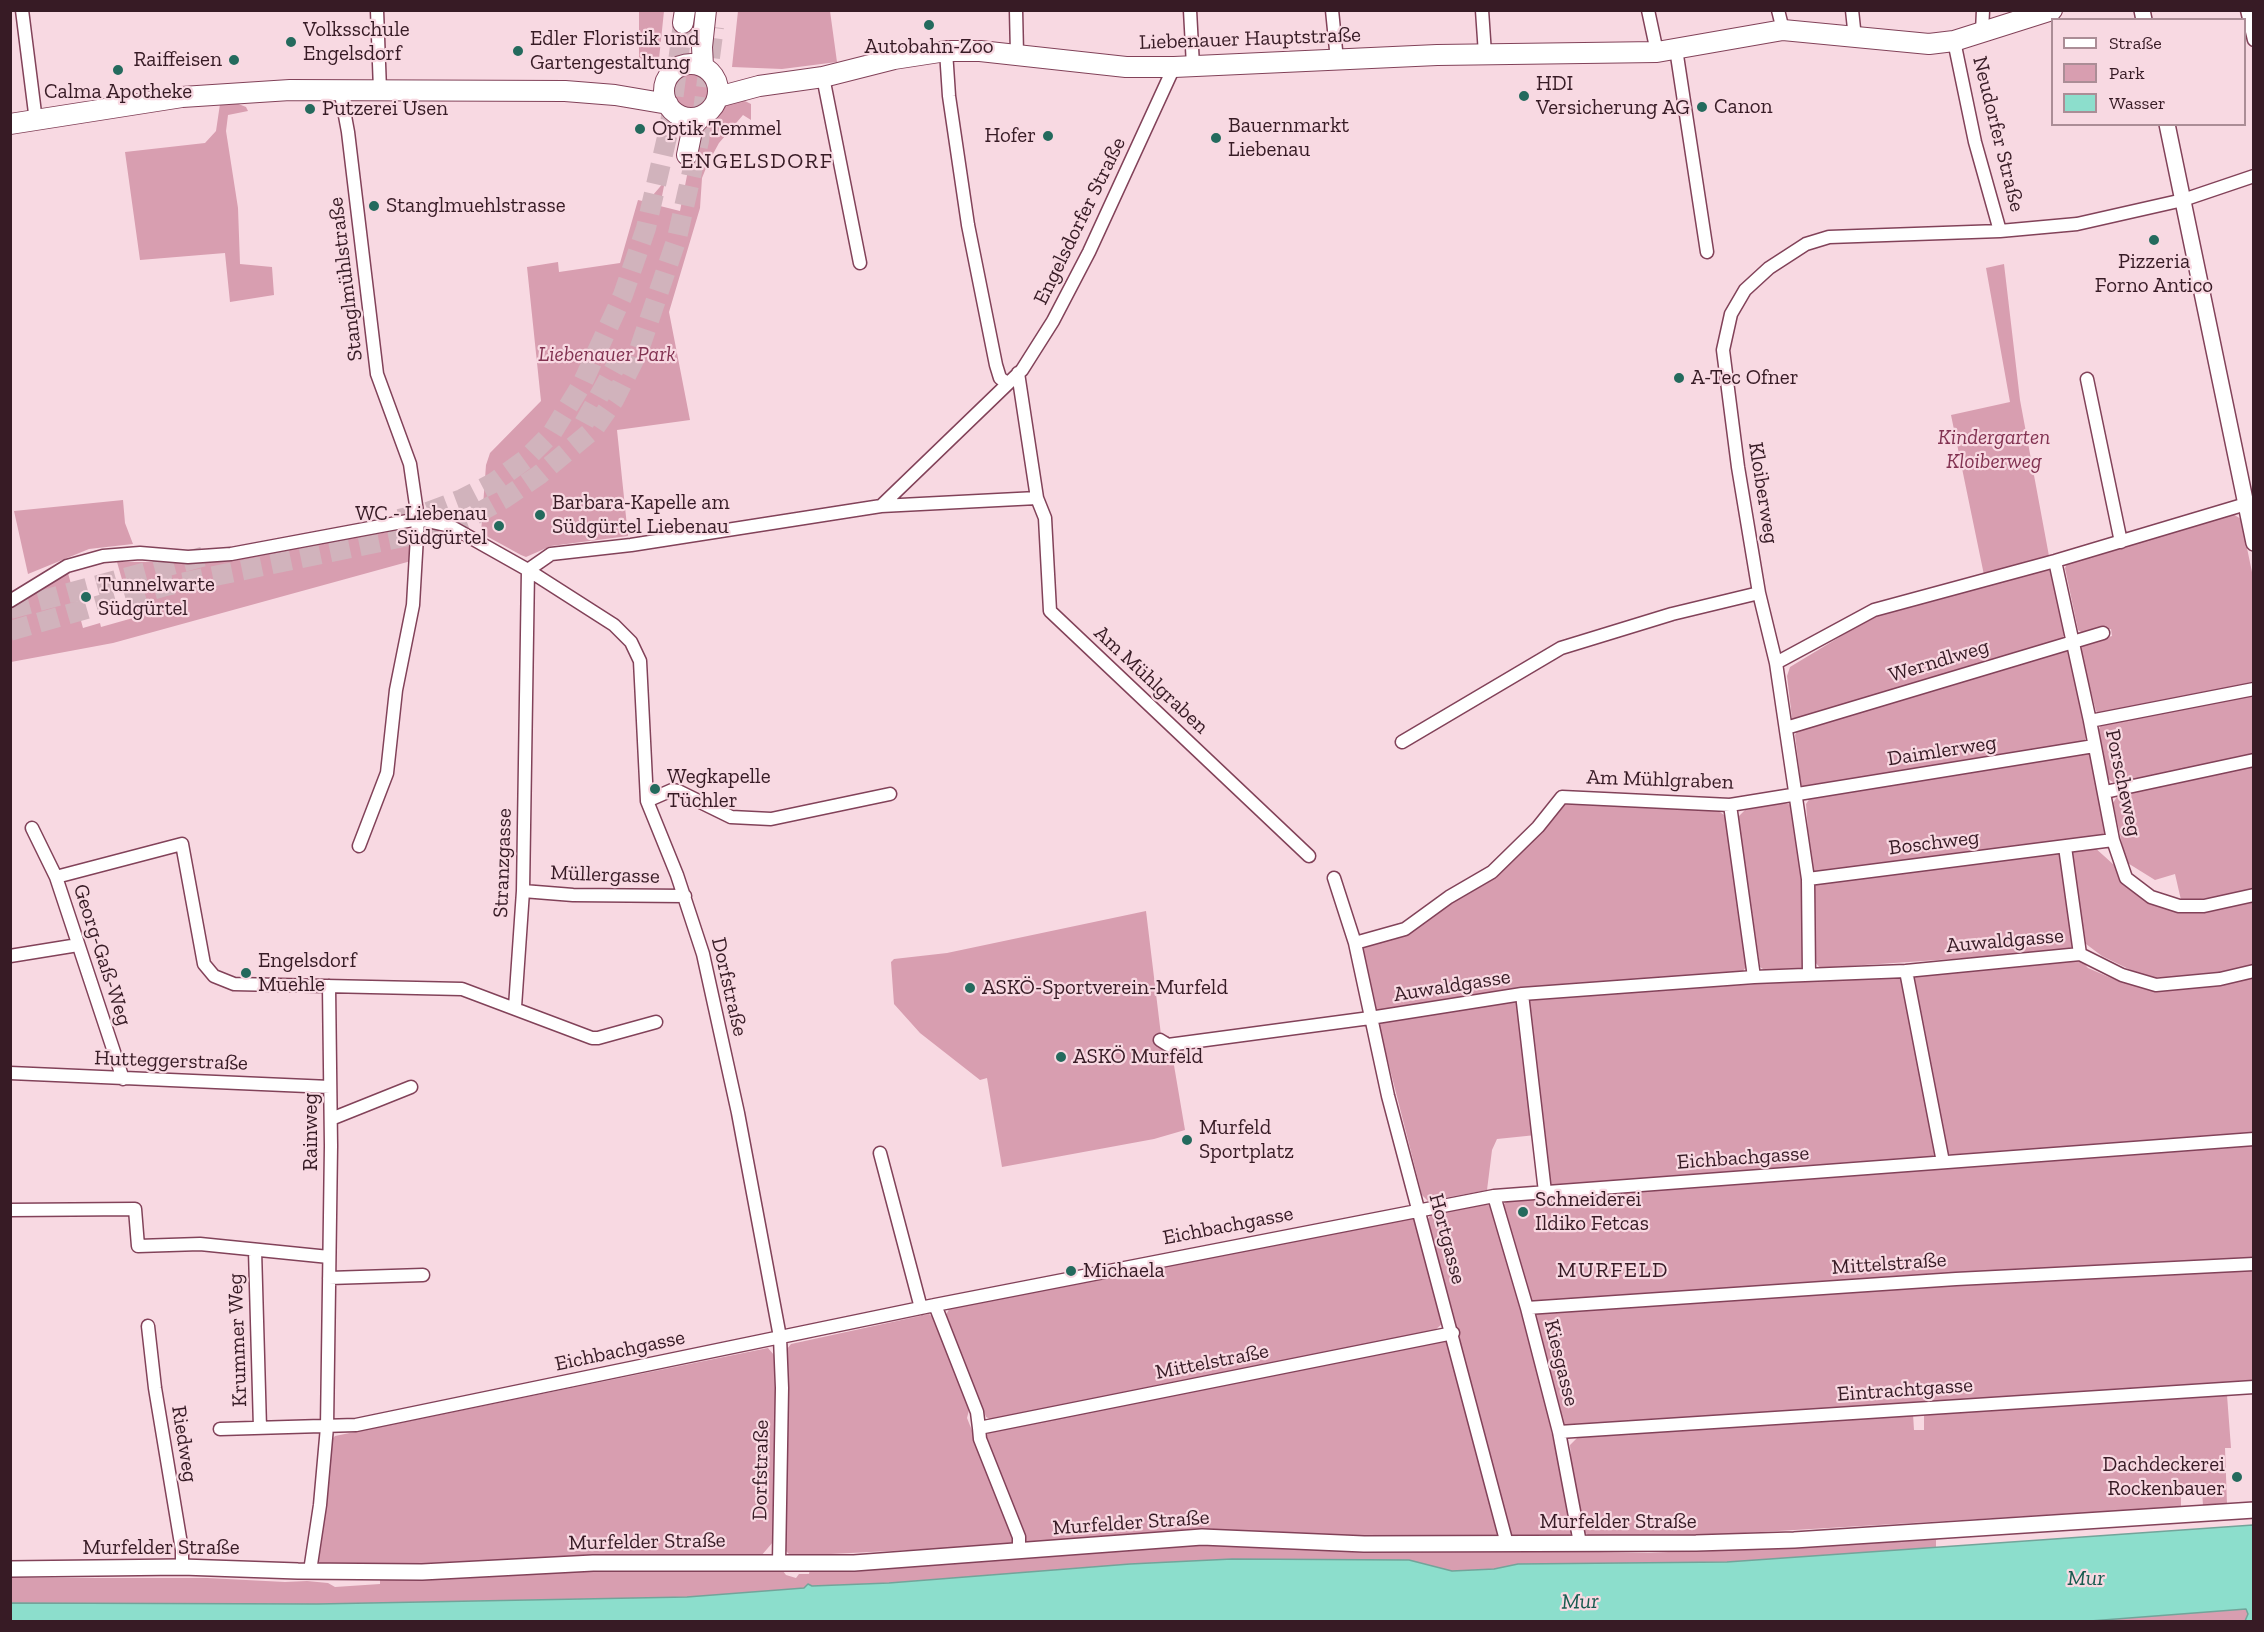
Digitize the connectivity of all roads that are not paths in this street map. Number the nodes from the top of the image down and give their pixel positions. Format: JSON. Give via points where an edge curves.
{"nodes":[{"id":1,"x":22,"y":10,"type":"edge"},
{"id":2,"x":376,"y":10,"type":"edge"},
{"id":3,"x":1016,"y":10,"type":"edge"},
{"id":4,"x":1190,"y":10,"type":"edge"},
{"id":5,"x":1332,"y":10,"type":"edge"},
{"id":6,"x":1482,"y":10,"type":"edge"},
{"id":7,"x":1648,"y":10,"type":"edge"},
{"id":8,"x":1778,"y":10,"type":"edge"},
{"id":9,"x":1852,"y":10,"type":"edge"},
{"id":10,"x":1983,"y":10,"type":"edge"},
{"id":11,"x":2052,"y":10,"type":"edge"},
{"id":12,"x":2247,"y":10,"type":"edge"},
{"id":13,"x":688,"y":15,"type":"edge"},
{"id":14,"x":712,"y":16,"type":"edge"},
{"id":15,"x":1783,"y":30,"type":"junction"},
{"id":16,"x":1982,"y":32,"type":"junction"},
{"id":17,"x":1855,"y":38,"type":"junction"},
{"id":18,"x":2253,"y":40,"type":"edge"},
{"id":19,"x":1954,"y":41,"type":"junction"},
{"id":20,"x":1666,"y":51,"type":"junction"},
{"id":21,"x":1017,"y":54,"type":"junction"},
{"id":22,"x":1485,"y":54,"type":"junction"},
{"id":23,"x":946,"y":58,"type":"junction"},
{"id":24,"x":1337,"y":60,"type":"junction"},
{"id":25,"x":1183,"y":66,"type":"junction"},
{"id":26,"x":706,"y":76,"type":"junction"},
{"id":27,"x":824,"y":77,"type":"junction"},
{"id":28,"x":666,"y":81,"type":"junction"},
{"id":29,"x":340,"y":89,"type":"junction"},
{"id":30,"x":380,"y":90,"type":"junction"},
{"id":31,"x":615,"y":94,"type":"junction"},
{"id":32,"x":672,"y":109,"type":"junction"},
{"id":33,"x":701,"y":117,"type":"junction"},
{"id":34,"x":36,"y":121,"type":"junction"},
{"id":35,"x":10,"y":124,"type":"edge"},
{"id":36,"x":2167,"y":126,"type":"edge"},
{"id":37,"x":2253,"y":176,"type":"edge"},
{"id":38,"x":2183,"y":200,"type":"junction"},
{"id":39,"x":2000,"y":231,"type":"junction"},
{"id":40,"x":1707,"y":252,"type":"dead end"},
{"id":41,"x":860,"y":263,"type":"dead end"},
{"id":42,"x":1018,"y":373,"type":"junction"},
{"id":43,"x":2087,"y":379,"type":"dead end"},
{"id":44,"x":1007,"y":383,"type":"junction"},
{"id":45,"x":1037,"y":498,"type":"junction"},
{"id":46,"x":2246,"y":504,"type":"junction"},
{"id":47,"x":881,"y":506,"type":"junction"},
{"id":48,"x":418,"y":519,"type":"junction"},
{"id":49,"x":2121,"y":542,"type":"junction"},
{"id":50,"x":2253,"y":543,"type":"edge"},
{"id":51,"x":2055,"y":561,"type":"junction"},
{"id":52,"x":528,"y":570,"type":"junction"},
{"id":53,"x":1759,"y":593,"type":"junction"},
{"id":54,"x":10,"y":601,"type":"edge"},
{"id":55,"x":2103,"y":633,"type":"dead end"},
{"id":56,"x":2073,"y":640,"type":"junction"},
{"id":57,"x":1776,"y":663,"type":"junction"},
{"id":58,"x":2253,"y":689,"type":"edge"},
{"id":59,"x":2091,"y":721,"type":"junction"},
{"id":60,"x":1786,"y":728,"type":"junction"},
{"id":61,"x":1402,"y":742,"type":"dead end"},
{"id":62,"x":2094,"y":746,"type":"junction"},
{"id":63,"x":2253,"y":760,"type":"edge"},
{"id":64,"x":2104,"y":792,"type":"junction"},
{"id":65,"x":890,"y":794,"type":"dead end"},
{"id":66,"x":1796,"y":794,"type":"junction"},
{"id":67,"x":647,"y":801,"type":"junction"},
{"id":68,"x":1730,"y":805,"type":"junction"},
{"id":69,"x":32,"y":828,"type":"dead end"},
{"id":70,"x":2114,"y":840,"type":"junction"},
{"id":71,"x":359,"y":846,"type":"dead end"},
{"id":72,"x":2065,"y":847,"type":"junction"},
{"id":73,"x":1309,"y":856,"type":"dead end"},
{"id":74,"x":56,"y":877,"type":"junction"},
{"id":75,"x":1334,"y":878,"type":"dead end"},
{"id":76,"x":1808,"y":879,"type":"junction"},
{"id":77,"x":523,"y":891,"type":"junction"},
{"id":78,"x":685,"y":896,"type":"junction"},
{"id":79,"x":2253,"y":896,"type":"edge"},
{"id":80,"x":1355,"y":943,"type":"junction"},
{"id":81,"x":78,"y":945,"type":"junction"},
{"id":82,"x":2080,"y":954,"type":"junction"},
{"id":83,"x":10,"y":956,"type":"edge"},
{"id":84,"x":1906,"y":971,"type":"junction"},
{"id":85,"x":2253,"y":971,"type":"edge"},
{"id":86,"x":1809,"y":975,"type":"junction"},
{"id":87,"x":1754,"y":977,"type":"junction"},
{"id":88,"x":329,"y":986,"type":"junction"},
{"id":89,"x":1522,"y":994,"type":"junction"},
{"id":90,"x":515,"y":1007,"type":"junction"},
{"id":91,"x":1370,"y":1018,"type":"junction"},
{"id":92,"x":656,"y":1022,"type":"dead end"},
{"id":93,"x":1160,"y":1040,"type":"dead end"},
{"id":94,"x":10,"y":1073,"type":"edge"},
{"id":95,"x":123,"y":1079,"type":"junction"},
{"id":96,"x":330,"y":1087,"type":"junction"},
{"id":97,"x":411,"y":1088,"type":"dead end"},
{"id":98,"x":331,"y":1119,"type":"junction"},
{"id":99,"x":2253,"y":1139,"type":"edge"},
{"id":100,"x":880,"y":1153,"type":"dead end"},
{"id":101,"x":1943,"y":1162,"type":"junction"},
{"id":102,"x":1545,"y":1192,"type":"junction"},
{"id":103,"x":1494,"y":1196,"type":"junction"},
{"id":104,"x":1419,"y":1208,"type":"junction"},
{"id":105,"x":10,"y":1210,"type":"edge"},
{"id":106,"x":255,"y":1250,"type":"junction"},
{"id":107,"x":329,"y":1257,"type":"junction"},
{"id":108,"x":2253,"y":1264,"type":"edge"},
{"id":109,"x":423,"y":1275,"type":"dead end"},
{"id":110,"x":329,"y":1278,"type":"junction"},
{"id":111,"x":935,"y":1305,"type":"junction"},
{"id":112,"x":921,"y":1308,"type":"junction"},
{"id":113,"x":1527,"y":1308,"type":"junction"},
{"id":114,"x":148,"y":1326,"type":"dead end"},
{"id":115,"x":1453,"y":1333,"type":"junction"},
{"id":116,"x":780,"y":1337,"type":"junction"},
{"id":117,"x":2253,"y":1387,"type":"edge"},
{"id":118,"x":327,"y":1427,"type":"junction"},
{"id":119,"x":260,"y":1428,"type":"junction"},
{"id":120,"x":979,"y":1428,"type":"junction"},
{"id":121,"x":220,"y":1429,"type":"dead end"},
{"id":122,"x":1559,"y":1432,"type":"junction"},
{"id":123,"x":2253,"y":1510,"type":"edge"},
{"id":124,"x":1580,"y":1543,"type":"junction"},
{"id":125,"x":1507,"y":1544,"type":"junction"},
{"id":126,"x":1019,"y":1551,"type":"junction"},
{"id":127,"x":779,"y":1562,"type":"junction"},
{"id":128,"x":182,"y":1567,"type":"junction"},
{"id":129,"x":10,"y":1569,"type":"edge"},
{"id":130,"x":310,"y":1571,"type":"junction"}],
"edges":[{"from":1,"to":34,"type":"street"},
{"from":2,"to":30,"type":"street"},
{"from":3,"to":21,"type":"street"},
{"from":4,"to":25,"type":"street"},
{"from":5,"to":24,"type":"street"},
{"from":6,"to":22,"type":"street"},
{"from":7,"to":20,"type":"street"},
{"from":8,"to":15,"type":"street"},
{"from":9,"to":17,"type":"street"},
{"from":10,"to":16,"type":"street"},
{"from":11,"to":16,"type":"main road","name":"Liebenauer Hauptstraße"},
{"from":12,"to":18,"type":"street"},
{"from":13,"to":26,"type":"main road"},
{"from":14,"to":26,"type":"main road","via":[[702,47]]},
{"from":15,"to":17,"type":"main road","name":"Liebenauer Hauptstraße"},
{"from":15,"to":20,"type":"main road","name":"Liebenauer Hauptstraße"},
{"from":16,"to":19,"type":"main road","name":"Liebenauer Hauptstraße"},
{"from":17,"to":19,"type":"main road","name":"Liebenauer Hauptstraße","via":[[1918,44]]},
{"from":19,"to":39,"type":"street","name":"Neudorfer Straße","via":[[1975,142]]},
{"from":20,"to":22,"type":"main road","name":"Liebenauer Hauptstraße"},
{"from":20,"to":40,"type":"street"},
{"from":21,"to":23,"type":"main road","name":"Liebenauer Hauptstraße"},
{"from":21,"to":25,"type":"main road","name":"Liebenauer Hauptstraße","via":[[1126,66]]},
{"from":22,"to":24,"type":"main road","name":"Liebenauer Hauptstraße"},
{"from":23,"to":27,"type":"main road","name":"Liebenauer Hauptstraße","via":[[894,59]]},
{"from":23,"to":44,"type":"street","via":[[968,225],[996,365],[1000,378]]},
{"from":24,"to":25,"type":"main road","name":"Liebenauer Hauptstraße"},
{"from":25,"to":42,"type":"street","name":"Engelsdorfer Straße","via":[[1053,321]]},
{"from":26,"to":27,"type":"main road","name":"Liebenauer Hauptstraße","via":[[759,86]]},
{"from":26,"to":28,"type":"main road","via":[[674,70]]},
{"from":26,"to":33,"type":"main road","via":[[711,110]]},
{"from":27,"to":41,"type":"street"},
{"from":28,"to":31,"type":"main road"},
{"from":28,"to":32,"type":"main road","via":[[664,93]]},
{"from":29,"to":30,"type":"main road"},
{"from":29,"to":34,"type":"main road","via":[[182,97]]},
{"from":29,"to":48,"type":"street","name":"Stanglmühlstraße","via":[[377,374],[410,464]]},
{"from":30,"to":31,"type":"main road"},
{"from":31,"to":32,"type":"main road"},
{"from":32,"to":33,"type":"main road","via":[[692,118]]},
{"from":32,"to":33,"type":"main road","via":[[682,154],[693,126]]},
{"from":34,"to":35,"type":"main road"},
{"from":36,"to":38,"type":"street"},
{"from":37,"to":38,"type":"street","name":"Neudorfer Straße"},
{"from":38,"to":39,"type":"street","name":"Neudorfer Straße","via":[[2077,224]]},
{"from":38,"to":46,"type":"street"},
{"from":39,"to":53,"type":"street","name":"Kloiberweg","via":[[1828,237],[1806,244],[1769,268],[1745,290],[1731,314],[1723,350]]},
{"from":42,"to":44,"type":"street","name":"Engelsdorfer Straße"},
{"from":42,"to":45,"type":"street","name":"Am Mühlgraben"},
{"from":43,"to":49,"type":"street"},
{"from":44,"to":47,"type":"street","name":"Engelsdorfer Straße"},
{"from":45,"to":47,"type":"street"},
{"from":45,"to":73,"type":"street","name":"Am Mühlgraben","via":[[1045,518],[1050,611]]},
{"from":46,"to":49,"type":"street"},
{"from":46,"to":50,"type":"street"},
{"from":47,"to":52,"type":"street","via":[[551,554]]},
{"from":48,"to":52,"type":"street","name":"Dorfstraße","via":[[450,526]]},
{"from":48,"to":54,"type":"street","via":[[231,554],[103,556],[67,566]]},
{"from":48,"to":71,"type":"street","name":"Stanglmühlstraße","via":[[413,605],[396,690],[387,773]]},
{"from":49,"to":51,"type":"street"},
{"from":51,"to":56,"type":"street","name":"Porscheweg"},
{"from":51,"to":57,"type":"street","via":[[1874,610]]},
{"from":52,"to":67,"type":"street","name":"Dorfstraße","via":[[614,625],[634,646],[640,661]]},
{"from":52,"to":77,"type":"street","name":"Stranzgasse"},
{"from":53,"to":57,"type":"street","name":"Kloiberweg"},
{"from":53,"to":61,"type":"street","via":[[1561,648]]},
{"from":55,"to":56,"type":"street","name":"Werndlweg"},
{"from":56,"to":59,"type":"street","name":"Porscheweg"},
{"from":56,"to":60,"type":"street","name":"Werndlweg"},
{"from":57,"to":60,"type":"street","name":"Kloiberweg"},
{"from":58,"to":59,"type":"street"},
{"from":59,"to":62,"type":"street","name":"Porscheweg"},
{"from":60,"to":66,"type":"street","name":"Kloiberweg"},
{"from":62,"to":64,"type":"street","name":"Porscheweg"},
{"from":62,"to":66,"type":"street","name":"Daimlerweg"},
{"from":63,"to":64,"type":"street"},
{"from":64,"to":70,"type":"street","name":"Porscheweg"},
{"from":65,"to":67,"type":"street","via":[[771,819],[731,817],[672,790]]},
{"from":66,"to":68,"type":"street","name":"Am Mühlgraben"},
{"from":66,"to":76,"type":"street","name":"Kloiberweg"},
{"from":67,"to":78,"type":"street","name":"Dorfstraße"},
{"from":68,"to":80,"type":"street","name":"Am Mühlgraben","via":[[1562,797],[1492,872],[1405,929]]},
{"from":68,"to":87,"type":"street"},
{"from":69,"to":74,"type":"street","name":"Georg-Gaß-Weg"},
{"from":70,"to":72,"type":"street","name":"Boschweg"},
{"from":70,"to":79,"type":"street","name":"Porscheweg","via":[[2126,878],[2151,897],[2180,906],[2204,906]]},
{"from":72,"to":76,"type":"street","name":"Boschweg"},
{"from":72,"to":82,"type":"street"},
{"from":74,"to":81,"type":"street","name":"Georg-Gaß-Weg"},
{"from":74,"to":88,"type":"street","name":"Georg-Gaß-Weg","via":[[182,844],[203,963],[211,974],[242,985]]},
{"from":75,"to":80,"type":"street"},
{"from":76,"to":86,"type":"street","name":"Kloiberweg"},
{"from":77,"to":78,"type":"street","name":"Müllergasse"},
{"from":77,"to":90,"type":"street","name":"Stranzgasse"},
{"from":78,"to":116,"type":"street","name":"Dorfstraße","via":[[703,954],[738,1113]]},
{"from":80,"to":91,"type":"street","name":"Hortgasse"},
{"from":81,"to":83,"type":"street"},
{"from":81,"to":95,"type":"street","name":"Georg-Gaß-Weg"},
{"from":82,"to":84,"type":"street","name":"Auwaldgasse"},
{"from":82,"to":85,"type":"street","name":"Auwaldgasse","via":[[2122,975],[2156,986]]},
{"from":84,"to":86,"type":"street","name":"Auwaldgasse"},
{"from":84,"to":101,"type":"street"},
{"from":86,"to":87,"type":"street","name":"Auwaldgasse"},
{"from":87,"to":89,"type":"street","name":"Auwaldgasse"},
{"from":88,"to":90,"type":"street","via":[[462,989]]},
{"from":88,"to":96,"type":"street","name":"Rainweg"},
{"from":89,"to":91,"type":"street","name":"Auwaldgasse"},
{"from":89,"to":102,"type":"street"},
{"from":90,"to":92,"type":"street","via":[[592,1038]]},
{"from":91,"to":93,"type":"street","name":"Auwaldgasse","via":[[1168,1045]]},
{"from":91,"to":104,"type":"street","name":"Hortgasse"},
{"from":94,"to":95,"type":"street","name":"Hutteggerstraße"},
{"from":95,"to":96,"type":"street","name":"Hutteggerstraße"},
{"from":96,"to":98,"type":"street","name":"Rainweg"},
{"from":97,"to":98,"type":"street"},
{"from":98,"to":107,"type":"street","name":"Rainweg"},
{"from":99,"to":101,"type":"street","name":"Eichbachgasse"},
{"from":100,"to":112,"type":"street"},
{"from":101,"to":102,"type":"street","name":"Eichbachgasse"},
{"from":102,"to":103,"type":"street","name":"Eichbachgasse"},
{"from":103,"to":104,"type":"street","name":"Eichbachgasse"},
{"from":103,"to":113,"type":"street","name":"Kiesgasse"},
{"from":104,"to":111,"type":"street","name":"Eichbachgasse"},
{"from":104,"to":115,"type":"street","name":"Hortgasse"},
{"from":105,"to":106,"type":"street","name":"Krummer Weg","via":[[135,1209],[138,1246],[200,1244]]},
{"from":106,"to":107,"type":"street","name":"Krummer Weg"},
{"from":106,"to":119,"type":"street","name":"Krummer Weg"},
{"from":107,"to":110,"type":"street","name":"Rainweg"},
{"from":108,"to":113,"type":"street","name":"Mittelstraße"},
{"from":109,"to":110,"type":"street"},
{"from":110,"to":118,"type":"street","name":"Rainweg"},
{"from":111,"to":112,"type":"street","name":"Eichbachgasse"},
{"from":111,"to":120,"type":"street","via":[[977,1412]]},
{"from":112,"to":116,"type":"street","name":"Eichbachgasse"},
{"from":113,"to":122,"type":"street","name":"Kiesgasse"},
{"from":114,"to":128,"type":"street","name":"Riedweg"},
{"from":115,"to":120,"type":"street","name":"Mittelstraße"},
{"from":115,"to":125,"type":"street","name":"Hortgasse"},
{"from":116,"to":118,"type":"street","name":"Eichbachgasse","via":[[517,1394]]},
{"from":116,"to":127,"type":"street","name":"Dorfstraße"},
{"from":117,"to":122,"type":"street","name":"Eintrachtgasse"},
{"from":118,"to":119,"type":"street"},
{"from":118,"to":130,"type":"street","name":"Rainweg"},
{"from":119,"to":121,"type":"street"},
{"from":120,"to":126,"type":"street","via":[[1019,1537]]},
{"from":122,"to":124,"type":"street","name":"Kiesgasse"},
{"from":123,"to":124,"type":"street","name":"Murfelder Straße","via":[[1794,1540]]},
{"from":124,"to":125,"type":"street","name":"Murfelder Straße"},
{"from":125,"to":126,"type":"street","name":"Murfelder Straße","via":[[1364,1544],[1202,1537]]},
{"from":126,"to":127,"type":"street","name":"Murfelder Straße","via":[[854,1563]]},
{"from":127,"to":130,"type":"street","name":"Murfelder Straße","via":[[593,1563],[422,1572]]},
{"from":128,"to":129,"type":"street","name":"Murfelder Straße"},
{"from":128,"to":130,"type":"street","name":"Murfelder Straße"}]}
